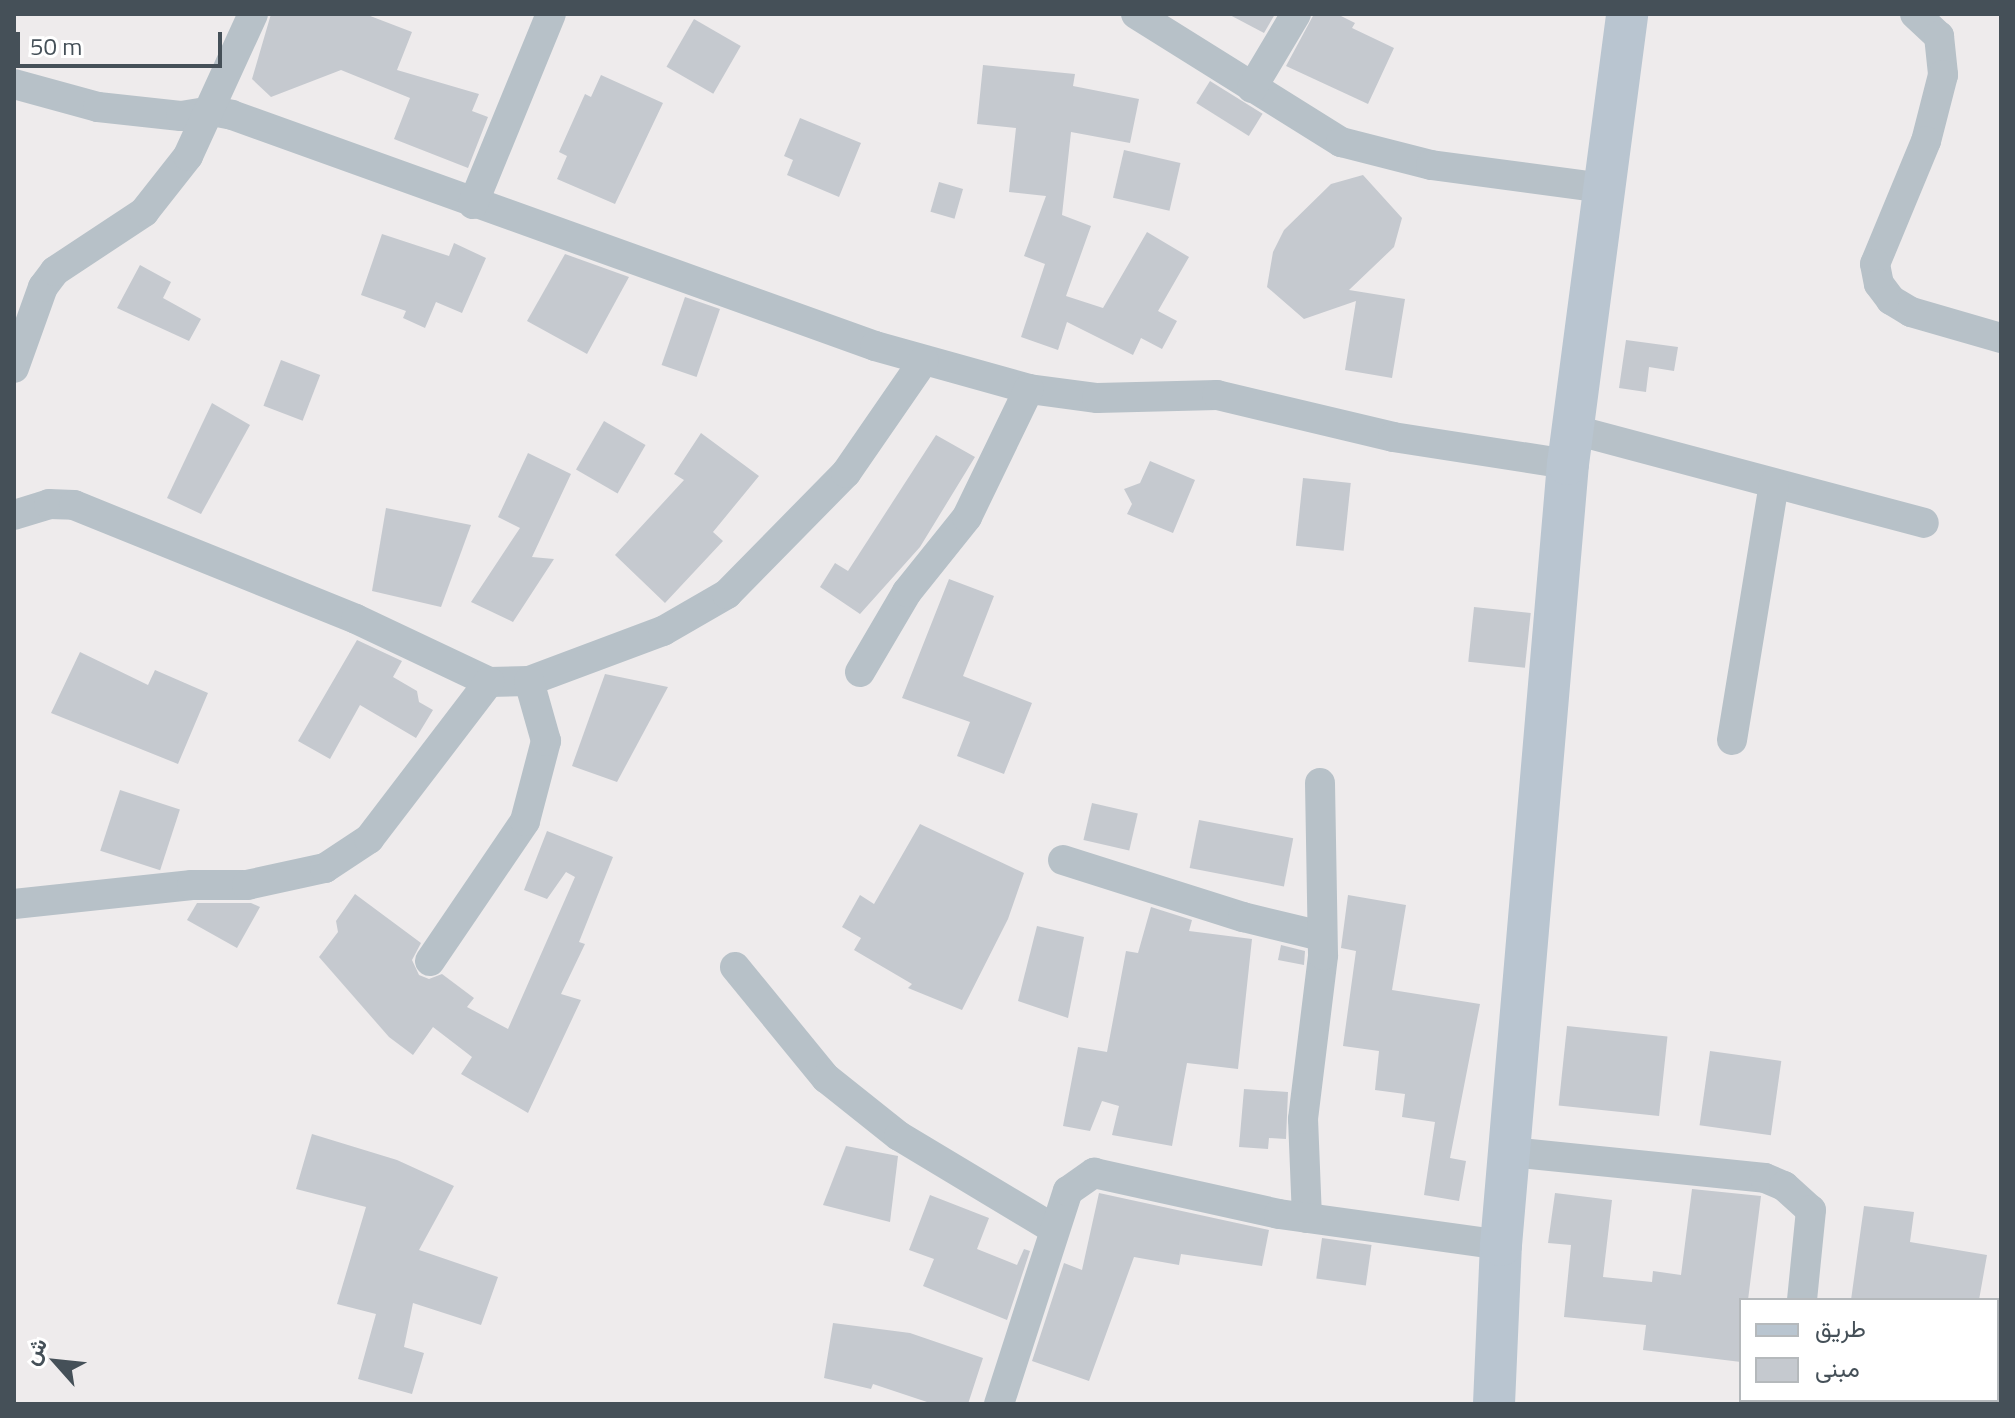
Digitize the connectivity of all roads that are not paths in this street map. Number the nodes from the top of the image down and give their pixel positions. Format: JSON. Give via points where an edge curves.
{"nodes":[{"id":1,"x":253,"y":14,"type":"edge"},
{"id":2,"x":551,"y":14,"type":"edge"},
{"id":3,"x":1136,"y":14,"type":"edge"},
{"id":4,"x":1296,"y":14,"type":"edge"},
{"id":5,"x":1627,"y":14,"type":"edge"},
{"id":6,"x":1915,"y":14,"type":"edge"},
{"id":7,"x":14,"y":84,"type":"edge"},
{"id":8,"x":1252,"y":88,"type":"junction"},
{"id":9,"x":212,"y":111,"type":"junction"},
{"id":10,"x":1604,"y":188,"type":"junction"},
{"id":11,"x":473,"y":204,"type":"junction"},
{"id":12,"x":2001,"y":338,"type":"edge"},
{"id":13,"x":924,"y":360,"type":"junction"},
{"id":14,"x":14,"y":368,"type":"edge"},
{"id":15,"x":1029,"y":389,"type":"junction"},
{"id":16,"x":1570,"y":446,"type":"junction"},
{"id":17,"x":1774,"y":484,"type":"junction"},
{"id":18,"x":14,"y":515,"type":"edge"},
{"id":19,"x":1924,"y":523,"type":"dead end"},
{"id":20,"x":860,"y":672,"type":"dead end"},
{"id":21,"x":529,"y":681,"type":"junction"},
{"id":22,"x":489,"y":682,"type":"junction"},
{"id":23,"x":1732,"y":740,"type":"dead end"},
{"id":24,"x":1320,"y":783,"type":"dead end"},
{"id":25,"x":1063,"y":860,"type":"dead end"},
{"id":26,"x":14,"y":904,"type":"edge"},
{"id":27,"x":1321,"y":936,"type":"junction"},
{"id":28,"x":430,"y":961,"type":"dead end"},
{"id":29,"x":735,"y":967,"type":"dead end"},
{"id":30,"x":1510,"y":1152,"type":"junction"},
{"id":31,"x":1307,"y":1218,"type":"junction"},
{"id":32,"x":1054,"y":1229,"type":"junction"},
{"id":33,"x":1501,"y":1245,"type":"junction"},
{"id":34,"x":1802,"y":1298,"type":"edge"},
{"id":35,"x":2001,"y":1374,"type":"edge"},
{"id":36,"x":999,"y":1404,"type":"edge"},
{"id":37,"x":1494,"y":1404,"type":"edge"},
{"id":38,"x":1999,"y":1404,"type":"edge"}],
"edges":[{"from":1,"to":9,"type":"street"},
{"from":2,"to":11,"type":"street"},
{"from":3,"to":8,"type":"street"},
{"from":4,"to":8,"type":"street"},
{"from":5,"to":10,"type":"street"},
{"from":6,"to":12,"type":"street","via":[[1939,36],[1943,75],[1926,141],[1875,264],[1879,284],[1891,300],[1911,312]]},
{"from":7,"to":9,"type":"street","via":[[98,107],[181,116]]},
{"from":8,"to":10,"type":"street","via":[[1341,142],[1431,165]]},
{"from":9,"to":11,"type":"street"},
{"from":9,"to":14,"type":"street","via":[[188,156],[144,212],[55,271],[43,287]]},
{"from":10,"to":16,"type":"street"},
{"from":11,"to":13,"type":"street"},
{"from":13,"to":15,"type":"street"},
{"from":13,"to":21,"type":"street","via":[[846,473],[727,594],[663,631]]},
{"from":15,"to":16,"type":"street","via":[[1097,398],[1217,395],[1393,437]]},
{"from":15,"to":20,"type":"street","via":[[967,517],[907,592]]},
{"from":16,"to":17,"type":"street"},
{"from":16,"to":30,"type":"street"},
{"from":17,"to":19,"type":"street"},
{"from":17,"to":23,"type":"street"},
{"from":18,"to":22,"type":"street","via":[[49,504],[74,505],[356,619]]},
{"from":21,"to":22,"type":"street"},
{"from":21,"to":28,"type":"street","via":[[546,741],[525,821]]},
{"from":22,"to":26,"type":"street","via":[[369,839],[325,868],[247,885]]},
{"from":24,"to":27,"type":"street"},
{"from":25,"to":27,"type":"street"},
{"from":27,"to":31,"type":"street","via":[[1321,990],[1303,1119]]},
{"from":29,"to":32,"type":"street","via":[[826,1078],[899,1136]]},
{"from":30,"to":33,"type":"street"},
{"from":30,"to":34,"type":"street","via":[[1765,1178],[1784,1186],[1811,1210]]},
{"from":31,"to":32,"type":"street","via":[[1094,1173],[1068,1191]]},
{"from":31,"to":33,"type":"street"},
{"from":32,"to":36,"type":"street"},
{"from":33,"to":37,"type":"street"},
{"from":35,"to":38,"type":"street"}]}
